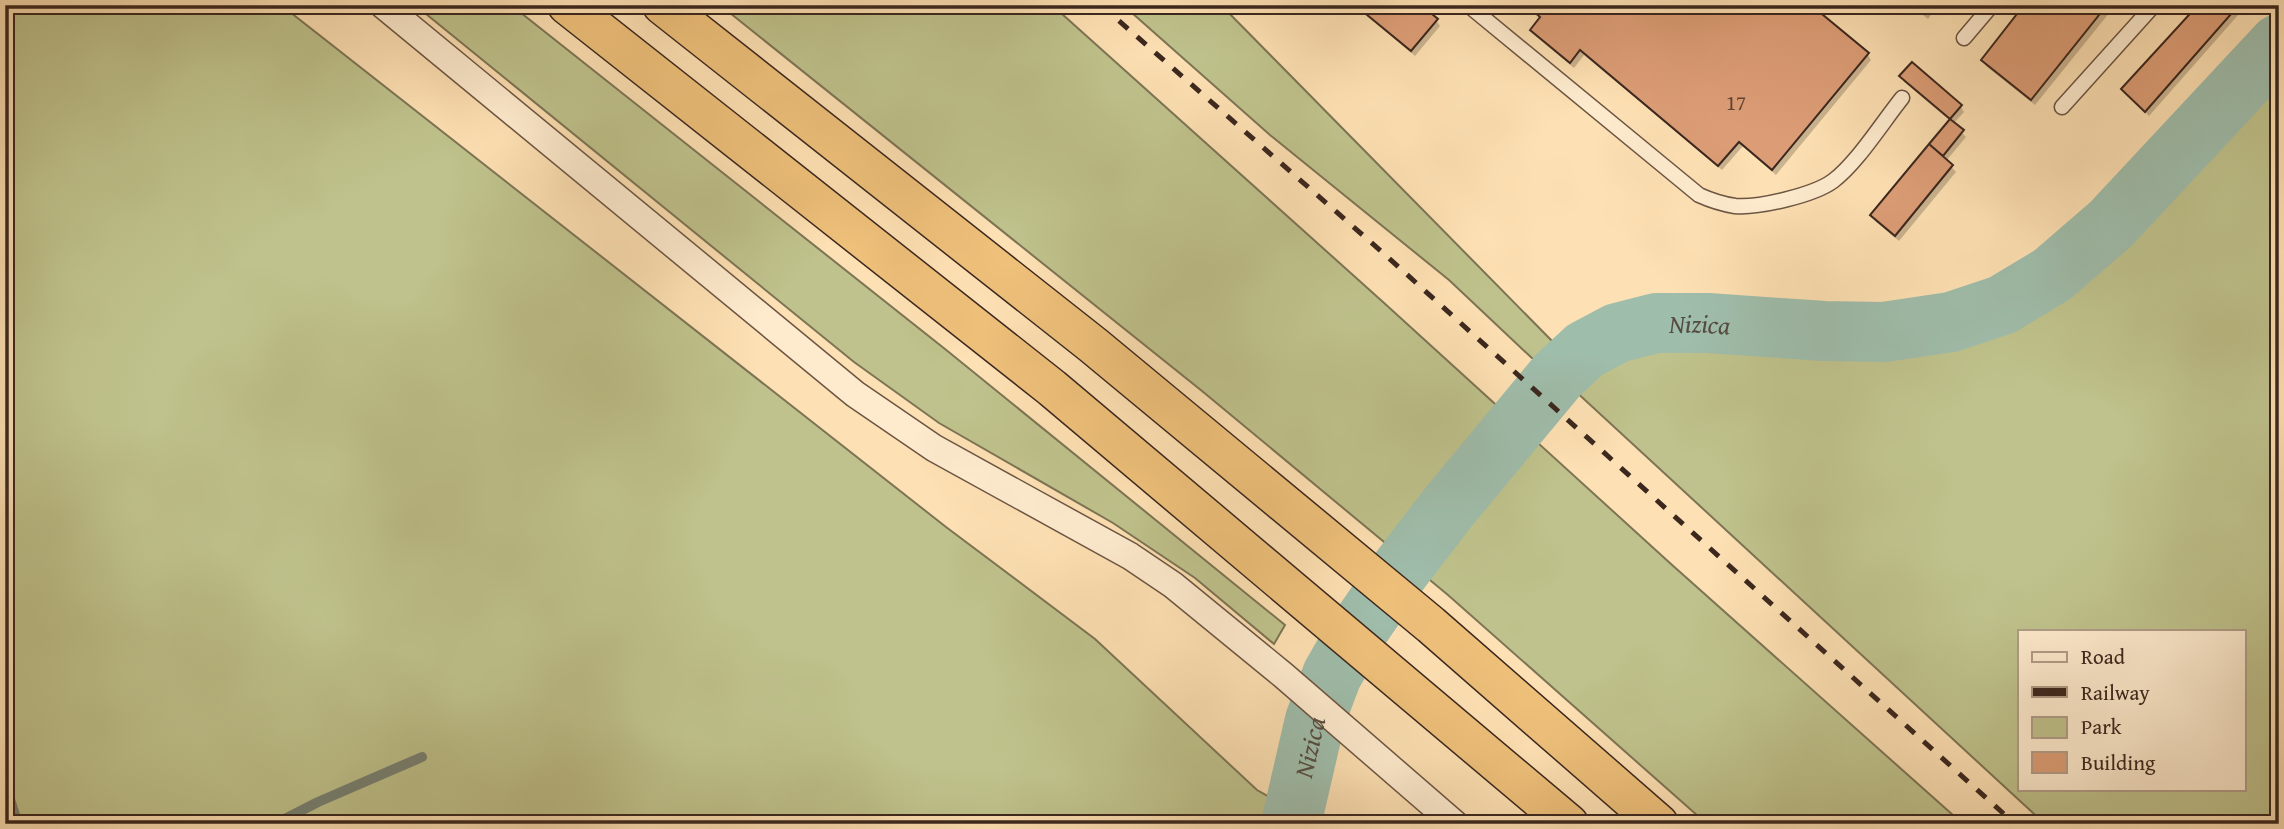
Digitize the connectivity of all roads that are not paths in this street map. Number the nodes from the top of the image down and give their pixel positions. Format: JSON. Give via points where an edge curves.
{"nodes":[{"id":1,"x":383,"y":5,"type":"edge"},
{"id":2,"x":567,"y":5,"type":"edge"},
{"id":3,"x":662,"y":5,"type":"edge"},
{"id":4,"x":1468,"y":5,"type":"edge"},
{"id":5,"x":1992,"y":5,"type":"edge"},
{"id":6,"x":2154,"y":5,"type":"edge"},
{"id":7,"x":1964,"y":38,"type":"dead end"},
{"id":8,"x":1902,"y":98,"type":"dead end"},
{"id":9,"x":2062,"y":107,"type":"dead end"},
{"id":10,"x":1455,"y":824,"type":"edge"},
{"id":11,"x":1569,"y":824,"type":"edge"},
{"id":12,"x":1659,"y":824,"type":"edge"}],
"edges":[{"from":1,"to":10,"type":"street","via":[[855,394],[934,448],[1130,556],[1173,585]]},
{"from":2,"to":11,"type":"highway","via":[[1052,388]]},
{"from":3,"to":12,"type":"highway","via":[[1093,345],[1431,625]]},
{"from":4,"to":8,"type":"lane","via":[[1712,201],[1756,205],[1815,191],[1832,182]]},
{"from":5,"to":7,"type":"lane"},
{"from":6,"to":9,"type":"lane"}]}
